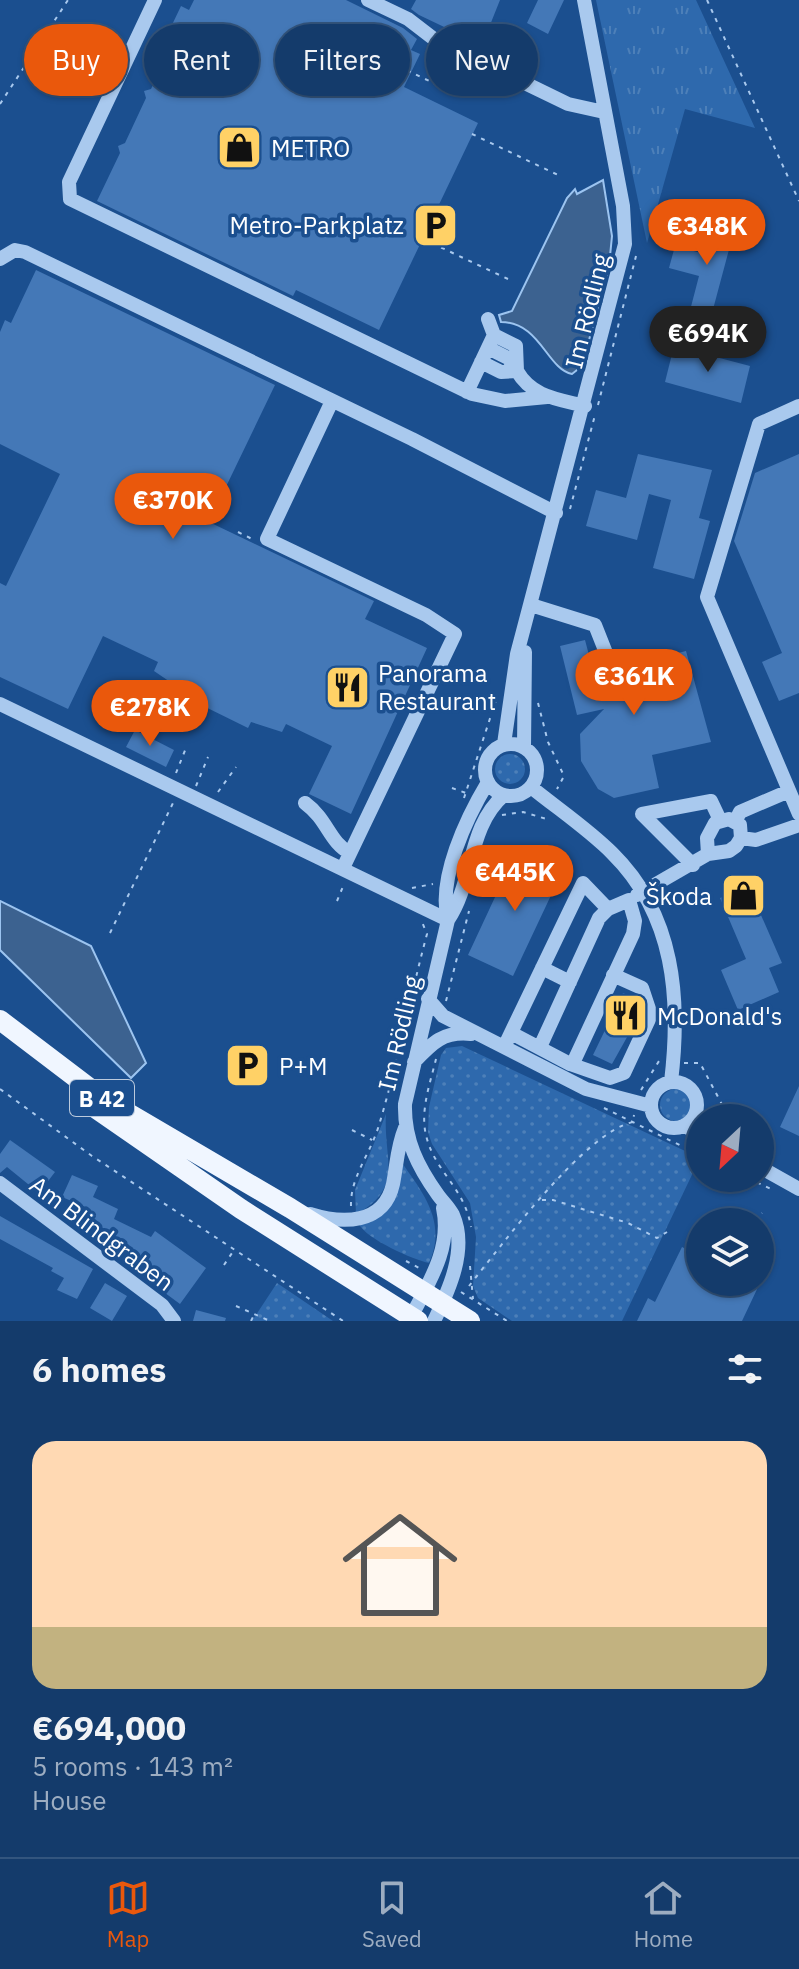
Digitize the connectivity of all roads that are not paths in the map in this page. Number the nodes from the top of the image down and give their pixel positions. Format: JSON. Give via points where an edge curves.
{"nodes":[{"id":1,"x":155,"y":0,"type":"edge"},
{"id":2,"x":368,"y":0,"type":"edge"},
{"id":3,"x":584,"y":0,"type":"edge"},
{"id":4,"x":604,"y":112,"type":"junction"},
{"id":5,"x":0,"y":259,"type":"edge"},
{"id":6,"x":488,"y":319,"type":"dead end"},
{"id":7,"x":488,"y":348,"type":"junction"},
{"id":8,"x":517,"y":371,"type":"junction"},
{"id":9,"x":467,"y":392,"type":"junction"},
{"id":10,"x":525,"y":393,"type":"junction"},
{"id":11,"x":332,"y":401,"type":"junction"},
{"id":12,"x":585,"y":406,"type":"junction"},
{"id":13,"x":799,"y":406,"type":"edge"},
{"id":14,"x":563,"y":512,"type":"junction"},
{"id":15,"x":531,"y":605,"type":"junction"},
{"id":16,"x":526,"y":627,"type":"junction"},
{"id":17,"x":612,"y":668,"type":"dead end"},
{"id":18,"x":0,"y":704,"type":"edge"},
{"id":19,"x":504,"y":744,"type":"junction"},
{"id":20,"x":524,"y":747,"type":"junction"},
{"id":21,"x":488,"y":782,"type":"junction"},
{"id":22,"x":531,"y":787,"type":"junction"},
{"id":23,"x":789,"y":791,"type":"junction"},
{"id":24,"x":504,"y":795,"type":"junction"},
{"id":25,"x":305,"y":803,"type":"dead end"},
{"id":26,"x":799,"y":814,"type":"edge"},
{"id":27,"x":728,"y":821,"type":"junction"},
{"id":28,"x":799,"y":825,"type":"edge"},
{"id":29,"x":741,"y":838,"type":"junction"},
{"id":30,"x":350,"y":853,"type":"junction"},
{"id":31,"x":708,"y":854,"type":"junction"},
{"id":32,"x":693,"y":865,"type":"junction"},
{"id":33,"x":344,"y":876,"type":"junction"},
{"id":34,"x":443,"y":888,"type":"junction"},
{"id":35,"x":643,"y":892,"type":"junction"},
{"id":36,"x":412,"y":895,"type":"junction"},
{"id":37,"x":629,"y":900,"type":"junction"},
{"id":38,"x":608,"y":909,"type":"junction"},
{"id":39,"x":448,"y":920,"type":"junction"},
{"id":40,"x":542,"y":968,"type":"junction"},
{"id":41,"x":613,"y":975,"type":"junction"},
{"id":42,"x":570,"y":982,"type":"junction"},
{"id":43,"x":428,"y":999,"type":"junction"},
{"id":44,"x":0,"y":1020,"type":"edge"},
{"id":45,"x":511,"y":1033,"type":"junction"},
{"id":46,"x":0,"y":1035,"type":"edge"},
{"id":47,"x":475,"y":1035,"type":"junction"},
{"id":48,"x":540,"y":1047,"type":"junction"},
{"id":49,"x":504,"y":1049,"type":"junction"},
{"id":50,"x":414,"y":1062,"type":"junction"},
{"id":51,"x":572,"y":1062,"type":"junction"},
{"id":52,"x":671,"y":1082,"type":"junction"},
{"id":53,"x":697,"y":1104,"type":"edge"},
{"id":54,"x":651,"y":1106,"type":"junction"},
{"id":55,"x":685,"y":1125,"type":"edge"},
{"id":56,"x":406,"y":1128,"type":"junction"},
{"id":57,"x":774,"y":1175,"type":"edge"},
{"id":58,"x":0,"y":1183,"type":"edge"},
{"id":59,"x":799,"y":1189,"type":"edge"},
{"id":60,"x":439,"y":1197,"type":"junction"},
{"id":61,"x":290,"y":1208,"type":"junction"},
{"id":62,"x":424,"y":1292,"type":"junction"},
{"id":63,"x":438,"y":1312,"type":"edge"},
{"id":64,"x":413,"y":1320,"type":"edge"},
{"id":65,"x":174,"y":1321,"type":"edge"},
{"id":66,"x":470,"y":1321,"type":"edge"}],
"edges":[{"from":1,"to":9,"type":"street","via":[[69,182],[70,199]]},
{"from":2,"to":4,"type":"street","via":[[434,39],[568,104]]},
{"from":3,"to":4,"type":"street","name":"Im Rödling"},
{"from":4,"to":12,"type":"street","name":"Im Rödling","via":[[625,244]]},
{"from":5,"to":11,"type":"street","via":[[15,250],[25,252]]},
{"from":6,"to":7,"type":"street"},
{"from":7,"to":8,"type":"street","via":[[501,372]]},
{"from":7,"to":8,"type":"street","via":[[516,346]]},
{"from":7,"to":9,"type":"street"},
{"from":8,"to":10,"type":"street"},
{"from":9,"to":10,"type":"street","via":[[491,400]]},
{"from":10,"to":12,"type":"street"},
{"from":11,"to":14,"type":"street"},
{"from":11,"to":30,"type":"street","via":[[267,539],[455,634]]},
{"from":12,"to":14,"type":"street","name":"Im Rödling"},
{"from":13,"to":23,"type":"street","via":[[759,424],[707,597]]},
{"from":14,"to":15,"type":"street","name":"Im Rödling"},
{"from":15,"to":16,"type":"street","name":"Im Rödling"},
{"from":15,"to":17,"type":"street","via":[[595,625]]},
{"from":16,"to":19,"type":"street","name":"Im Rödling"},
{"from":16,"to":20,"type":"street","name":"Im Rödling"},
{"from":18,"to":33,"type":"street","via":[[177,784]]},
{"from":19,"to":20,"type":"street"},
{"from":19,"to":21,"type":"street","name":"Im Rödling","via":[[487,759]]},
{"from":20,"to":22,"type":"street","name":"Im Rödling","via":[[538,769]]},
{"from":21,"to":24,"type":"street"},
{"from":21,"to":34,"type":"street","name":"Im Rödling","via":[[464,828]]},
{"from":22,"to":24,"type":"street","via":[[519,795]]},
{"from":22,"to":35,"type":"street","via":[[610,850]]},
{"from":23,"to":26,"type":"street"},
{"from":23,"to":27,"type":"street"},
{"from":24,"to":39,"type":"street","name":"Im Rödling","via":[[482,825]]},
{"from":25,"to":30,"type":"street","via":[[321,815],[336,846]]},
{"from":27,"to":29,"type":"street","via":[[740,825]]},
{"from":27,"to":31,"type":"street","via":[[711,828]]},
{"from":27,"to":32,"type":"street","via":[[711,801],[642,814]]},
{"from":28,"to":29,"type":"street","via":[[756,840]]},
{"from":29,"to":31,"type":"street","via":[[729,851]]},
{"from":30,"to":33,"type":"street"},
{"from":31,"to":32,"type":"street"},
{"from":32,"to":35,"type":"street"},
{"from":33,"to":36,"type":"street"},
{"from":34,"to":36,"type":"street","via":[[434,901]]},
{"from":34,"to":39,"type":"street","name":"Im Rödling"},
{"from":35,"to":37,"type":"street"},
{"from":35,"to":52,"type":"street","via":[[661,926],[673,971]]},
{"from":36,"to":39,"type":"street"},
{"from":37,"to":38,"type":"street"},
{"from":37,"to":41,"type":"street","via":[[633,934]]},
{"from":38,"to":40,"type":"street","via":[[583,883]]},
{"from":38,"to":42,"type":"street"},
{"from":39,"to":43,"type":"street","name":"Im Rödling"},
{"from":40,"to":42,"type":"street"},
{"from":40,"to":45,"type":"street"},
{"from":41,"to":51,"type":"street"},
{"from":41,"to":51,"type":"street","via":[[642,988],[651,1015],[624,1073],[610,1078],[589,1074]]},
{"from":42,"to":48,"type":"street"},
{"from":43,"to":47,"type":"street","via":[[443,1016]]},
{"from":43,"to":50,"type":"street","name":"Im Rödling"},
{"from":44,"to":61,"type":"main road","number":"B 42","via":[[104,1099]]},
{"from":45,"to":48,"type":"street"},
{"from":45,"to":49,"type":"street"},
{"from":46,"to":64,"type":"main road","number":"B 42","via":[[125,1131]]},
{"from":47,"to":49,"type":"street"},
{"from":47,"to":50,"type":"street","via":[[445,1035]]},
{"from":48,"to":51,"type":"street"},
{"from":49,"to":54,"type":"street","via":[[596,1093]]},
{"from":50,"to":56,"type":"street","name":"Im Rödling"},
{"from":52,"to":53,"type":"street","via":[[693,1091]]},
{"from":52,"to":54,"type":"street","via":[[658,1089]]},
{"from":54,"to":55,"type":"street","via":[[665,1126]]},
{"from":56,"to":60,"type":"street","name":"Im Rödling","via":[[412,1152]]},
{"from":56,"to":61,"type":"street","via":[[388,1197],[377,1210],[354,1221],[336,1221]]},
{"from":57,"to":59,"type":"street"},
{"from":58,"to":65,"type":"street","name":"Am Blindgraben","via":[[162,1305]]},
{"from":60,"to":62,"type":"street","name":"Im Rödling","via":[[445,1239]]},
{"from":60,"to":63,"type":"street","name":"Im Rödling","via":[[453,1215],[457,1234],[455,1268]]},
{"from":61,"to":62,"type":"main road","number":"B 42"},
{"from":62,"to":63,"type":"main road","number":"B 42"},
{"from":62,"to":64,"type":"street","name":"Im Rödling"},
{"from":63,"to":66,"type":"main road","number":"B 42"}]}
